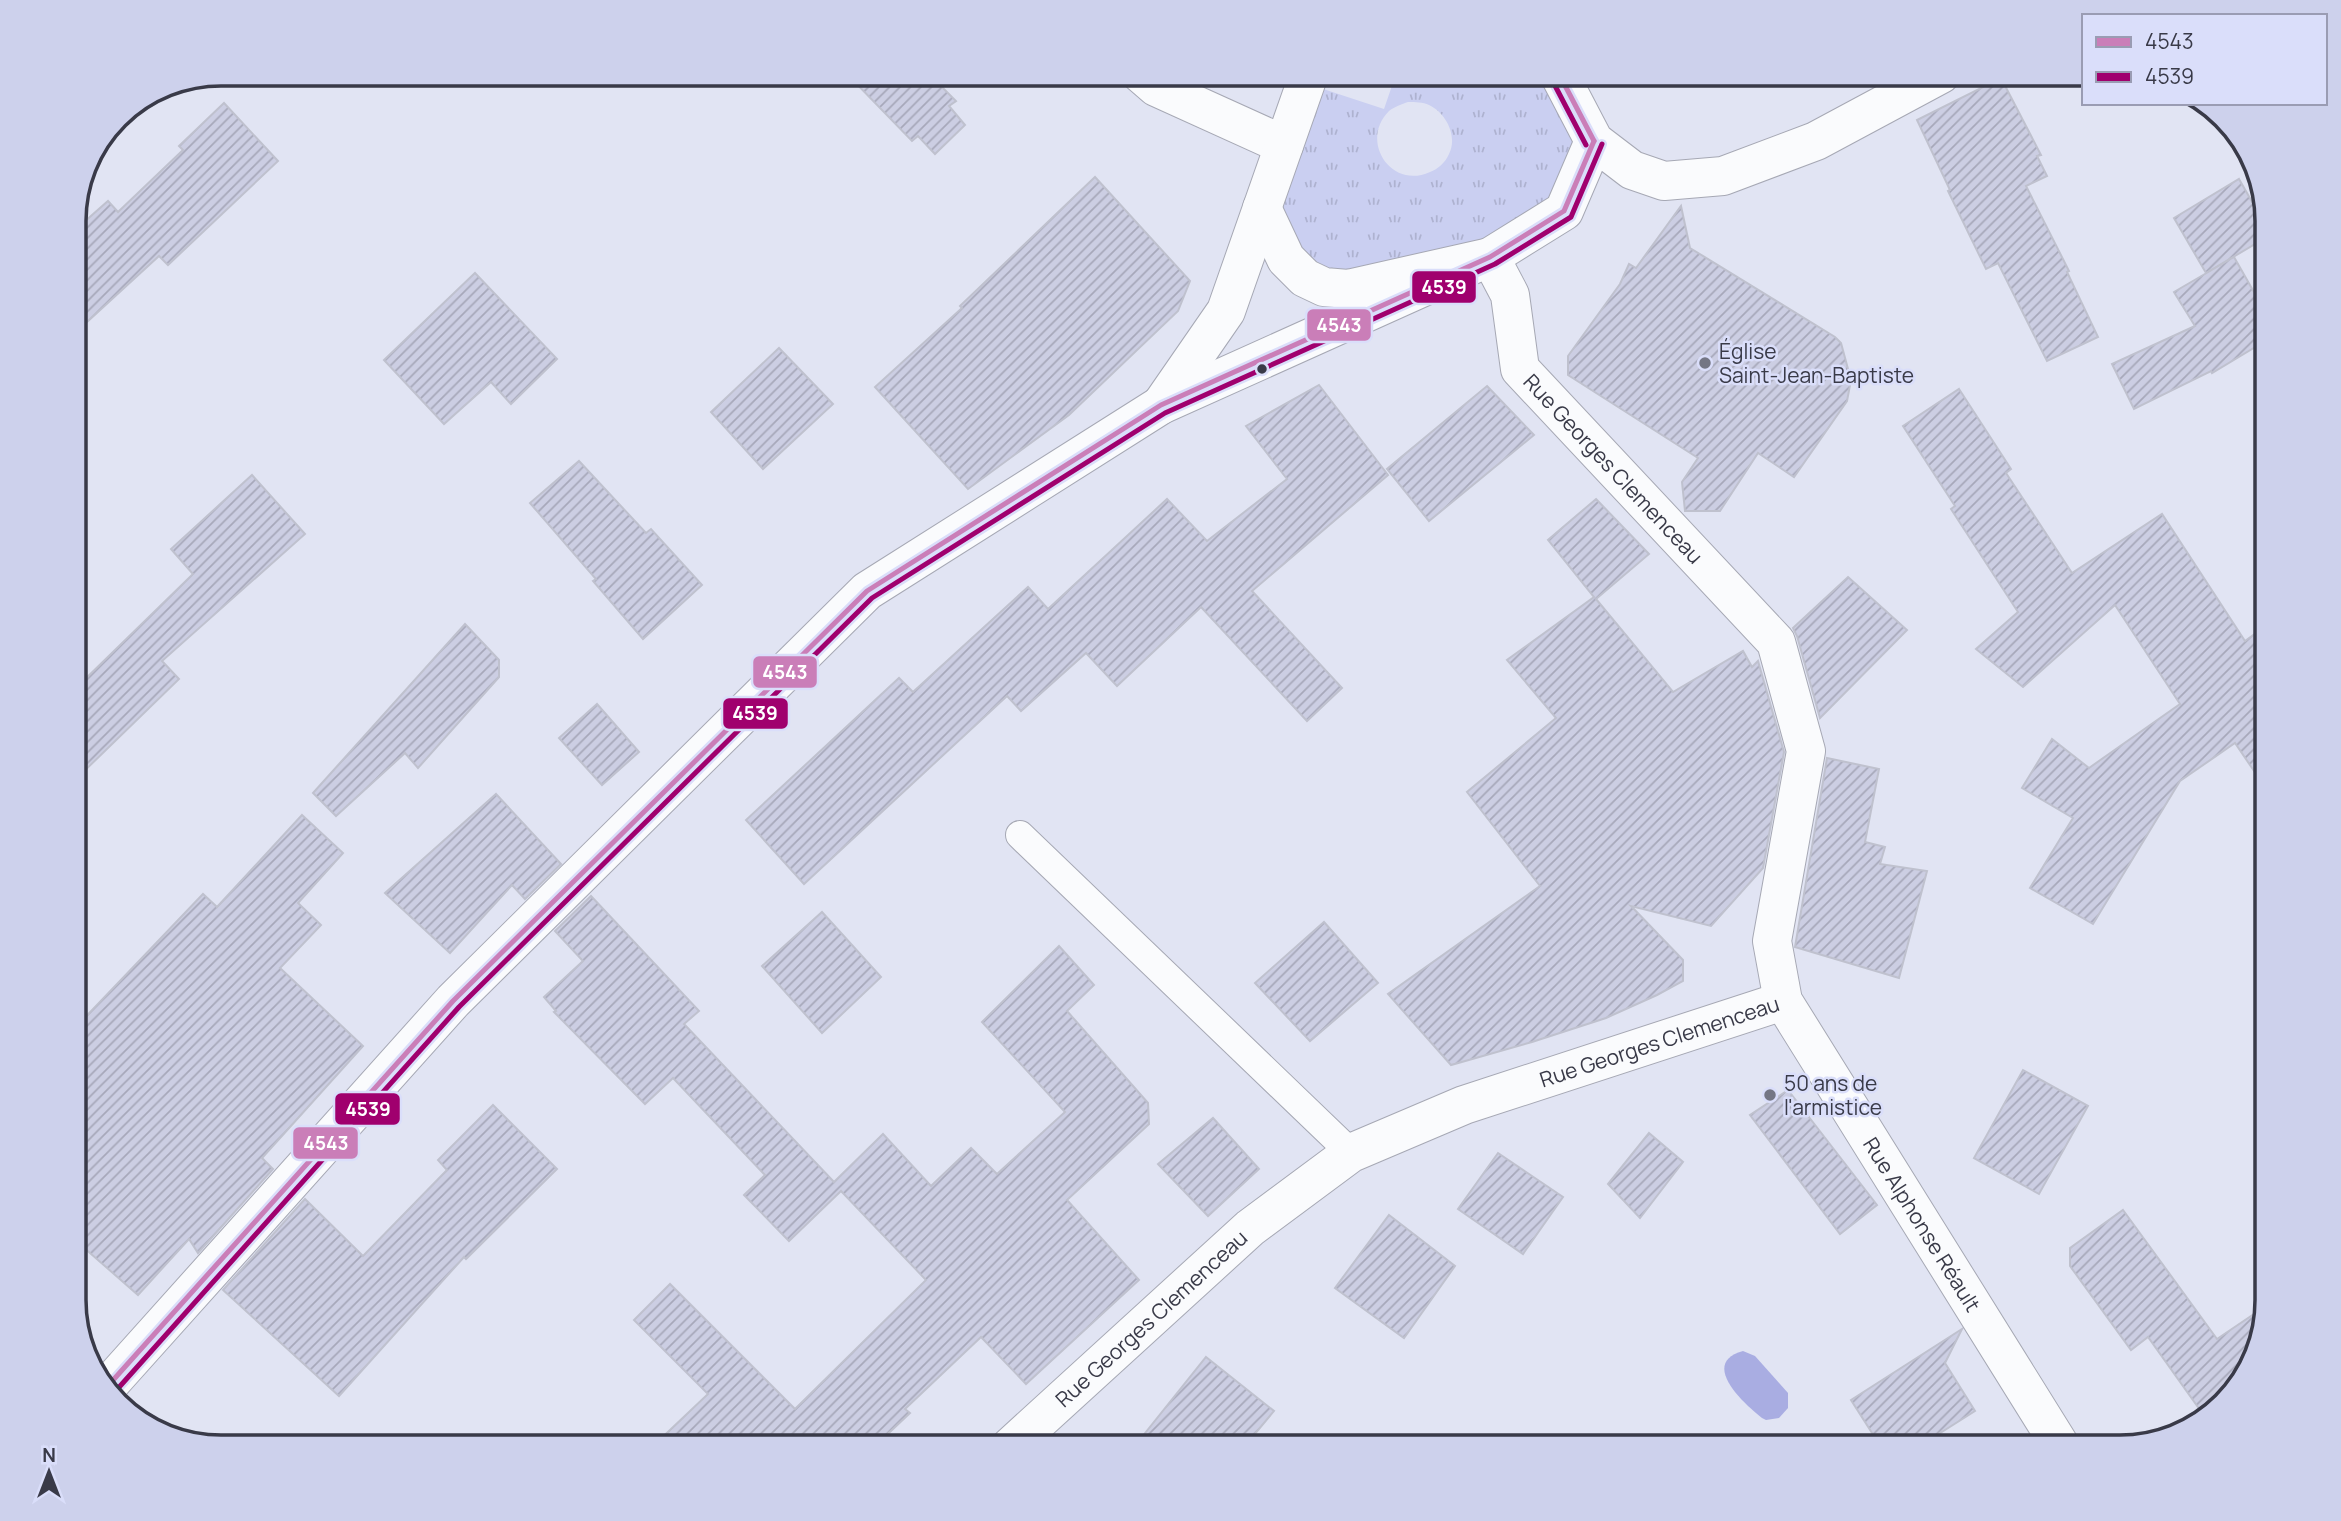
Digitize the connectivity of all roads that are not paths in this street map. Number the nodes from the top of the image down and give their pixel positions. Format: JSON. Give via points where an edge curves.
{"nodes":[{"id":1,"x":1154,"y":86,"type":"edge"},
{"id":2,"x":1305,"y":86,"type":"edge"},
{"id":3,"x":1565,"y":86,"type":"edge"},
{"id":4,"x":1919,"y":86,"type":"edge"},
{"id":5,"x":1594,"y":141,"type":"junction"},
{"id":6,"x":1284,"y":145,"type":"junction"},
{"id":7,"x":1262,"y":208,"type":"junction"},
{"id":8,"x":1490,"y":257,"type":"junction"},
{"id":9,"x":1161,"y":405,"type":"junction"},
{"id":10,"x":1020,"y":835,"type":"dead end"},
{"id":11,"x":1783,"y":1001,"type":"junction"},
{"id":12,"x":1351,"y":1153,"type":"junction"},
{"id":13,"x":113,"y":1381,"type":"edge"},
{"id":14,"x":1023,"y":1435,"type":"edge"},
{"id":15,"x":2054,"y":1435,"type":"edge"}],
"edges":[{"from":1,"to":6,"type":"street"},
{"from":2,"to":6,"type":"street"},
{"from":3,"to":5,"type":"street"},
{"from":4,"to":5,"type":"street","via":[[1816,141],[1723,176],[1664,181],[1632,170]]},
{"from":5,"to":8,"type":"street","via":[[1564,211]]},
{"from":6,"to":7,"type":"street"},
{"from":7,"to":8,"type":"street","via":[[1286,259],[1305,278],[1324,287],[1348,289]]},
{"from":7,"to":9,"type":"street","via":[[1226,311]]},
{"from":8,"to":9,"type":"street"},
{"from":8,"to":11,"type":"street","name":"Rue Georges Clemenceau","via":[[1510,295],[1520,369],[1776,642],[1806,751],[1772,941]]},
{"from":9,"to":13,"type":"street","via":[[867,591],[453,1001]]},
{"from":10,"to":12,"type":"lane"},
{"from":11,"to":12,"type":"street","name":"Rue Georges Clemenceau","via":[[1464,1105]]},
{"from":11,"to":15,"type":"street","name":"Rue Alphonse Réault"},
{"from":12,"to":14,"type":"street","name":"Rue Georges Clemenceau","via":[[1250,1228]]}]}
